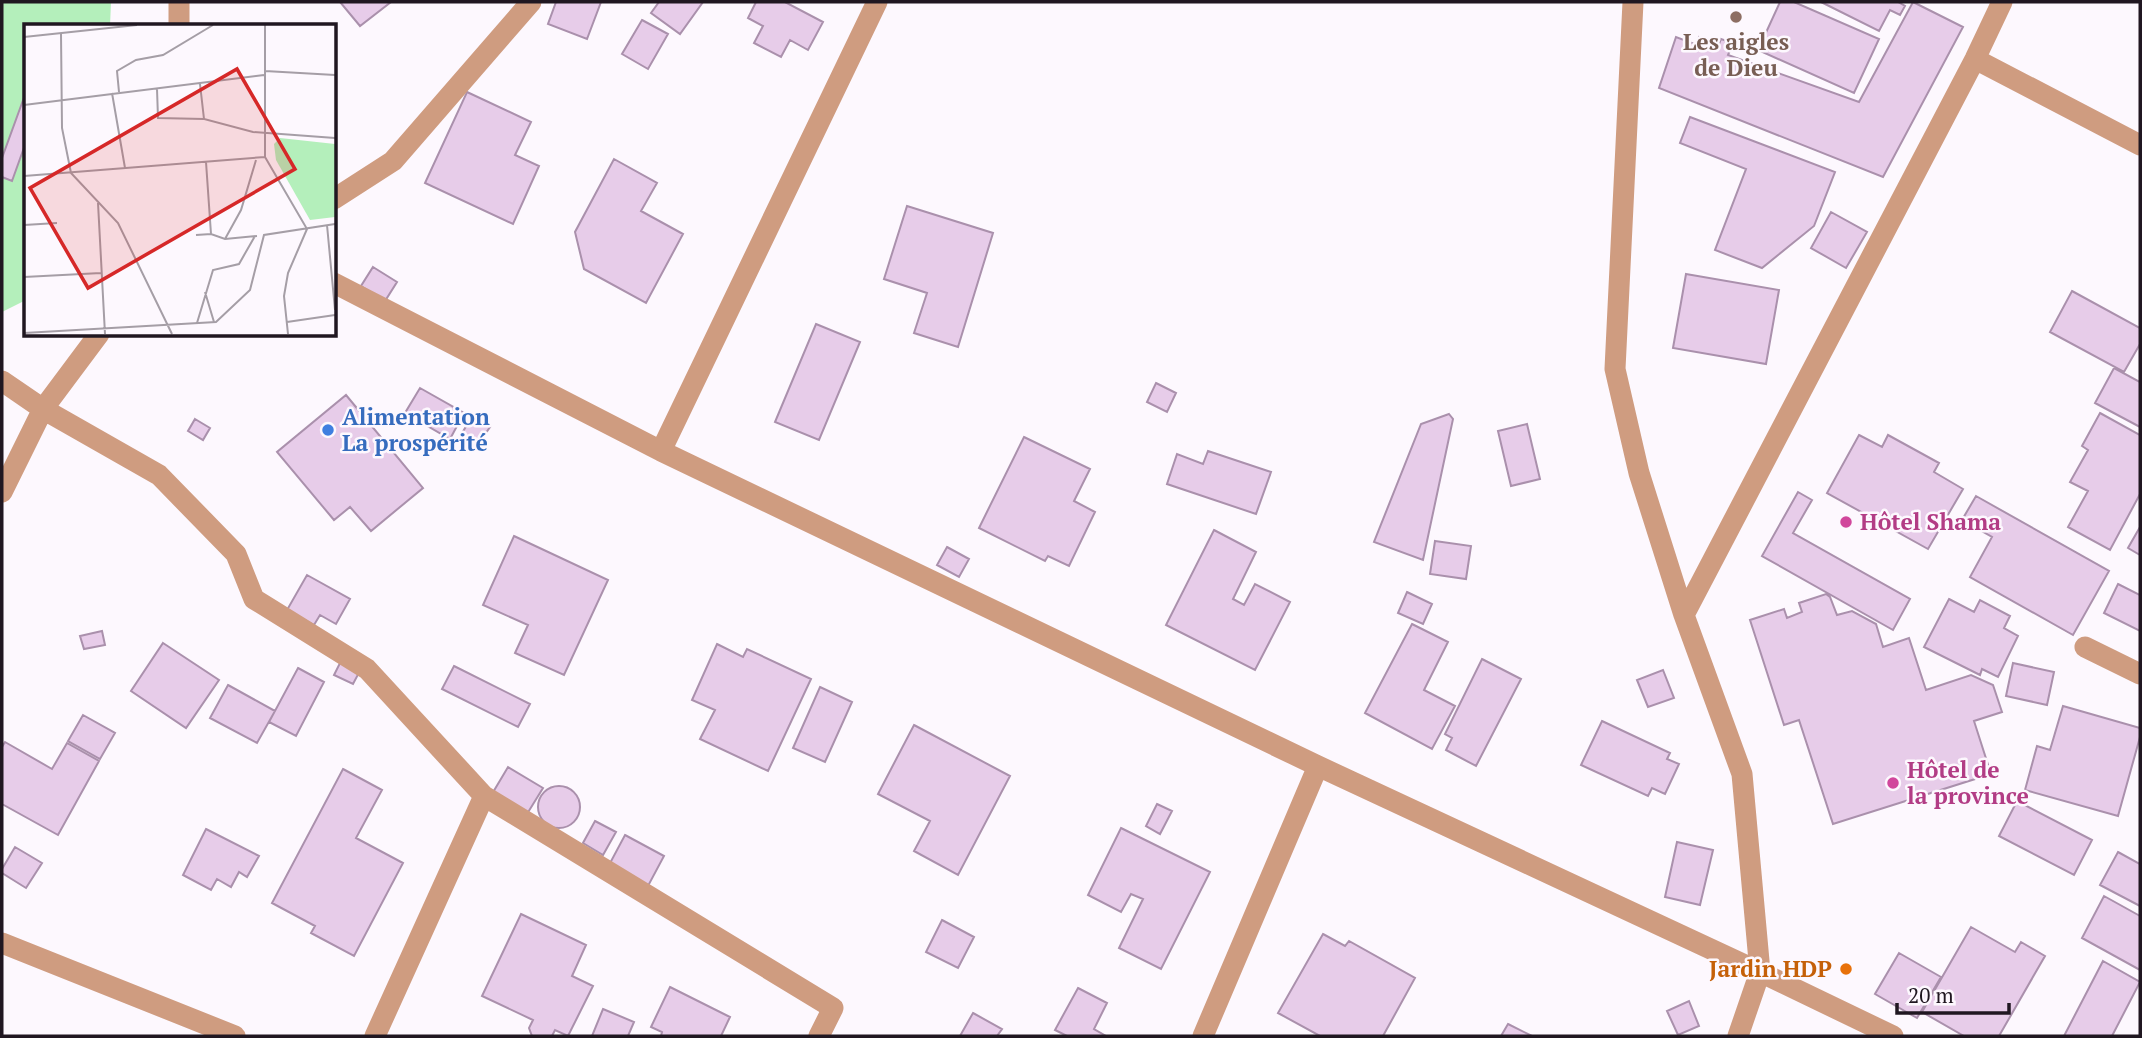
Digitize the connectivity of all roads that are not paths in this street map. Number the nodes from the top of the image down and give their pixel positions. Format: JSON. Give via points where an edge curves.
{"nodes":[{"id":1,"x":179,"y":2,"type":"edge"},
{"id":2,"x":531,"y":2,"type":"edge"},
{"id":3,"x":877,"y":2,"type":"edge"},
{"id":4,"x":1633,"y":2,"type":"edge"},
{"id":5,"x":2002,"y":2,"type":"edge"},
{"id":6,"x":179,"y":24,"type":"edge"},
{"id":7,"x":1975,"y":59,"type":"junction"},
{"id":8,"x":2140,"y":145,"type":"edge"},
{"id":9,"x":336,"y":198,"type":"edge"},
{"id":10,"x":336,"y":284,"type":"edge"},
{"id":11,"x":98,"y":336,"type":"edge"},
{"id":12,"x":2,"y":381,"type":"edge"},
{"id":13,"x":43,"y":410,"type":"junction"},
{"id":14,"x":661,"y":451,"type":"junction"},
{"id":15,"x":2,"y":492,"type":"edge"},
{"id":16,"x":1684,"y":615,"type":"junction"},
{"id":17,"x":2085,"y":648,"type":"dead end"},
{"id":18,"x":2140,"y":674,"type":"edge"},
{"id":19,"x":1318,"y":766,"type":"junction"},
{"id":20,"x":484,"y":796,"type":"junction"},
{"id":21,"x":2,"y":943,"type":"edge"},
{"id":22,"x":1760,"y":972,"type":"junction"},
{"id":23,"x":234,"y":1036,"type":"edge"},
{"id":24,"x":375,"y":1036,"type":"edge"},
{"id":25,"x":819,"y":1036,"type":"edge"},
{"id":26,"x":1203,"y":1036,"type":"edge"},
{"id":27,"x":1738,"y":1036,"type":"edge"},
{"id":28,"x":1893,"y":1036,"type":"edge"}],
"edges":[{"from":1,"to":6,"type":"street"},
{"from":2,"to":9,"type":"street","via":[[393,161]]},
{"from":3,"to":14,"type":"street"},
{"from":4,"to":16,"type":"street","via":[[1615,369],[1639,473]]},
{"from":5,"to":7,"type":"street"},
{"from":7,"to":8,"type":"street"},
{"from":7,"to":16,"type":"street"},
{"from":10,"to":14,"type":"street"},
{"from":11,"to":13,"type":"street"},
{"from":12,"to":13,"type":"street"},
{"from":13,"to":15,"type":"street"},
{"from":13,"to":20,"type":"street","via":[[159,475],[236,554],[254,599],[367,669]]},
{"from":14,"to":19,"type":"street"},
{"from":16,"to":22,"type":"street","via":[[1742,774]]},
{"from":17,"to":18,"type":"street"},
{"from":19,"to":22,"type":"street"},
{"from":19,"to":26,"type":"street"},
{"from":20,"to":24,"type":"street"},
{"from":20,"to":25,"type":"street","via":[[833,1009]]},
{"from":21,"to":23,"type":"street"},
{"from":22,"to":27,"type":"street"},
{"from":22,"to":28,"type":"street"}]}
